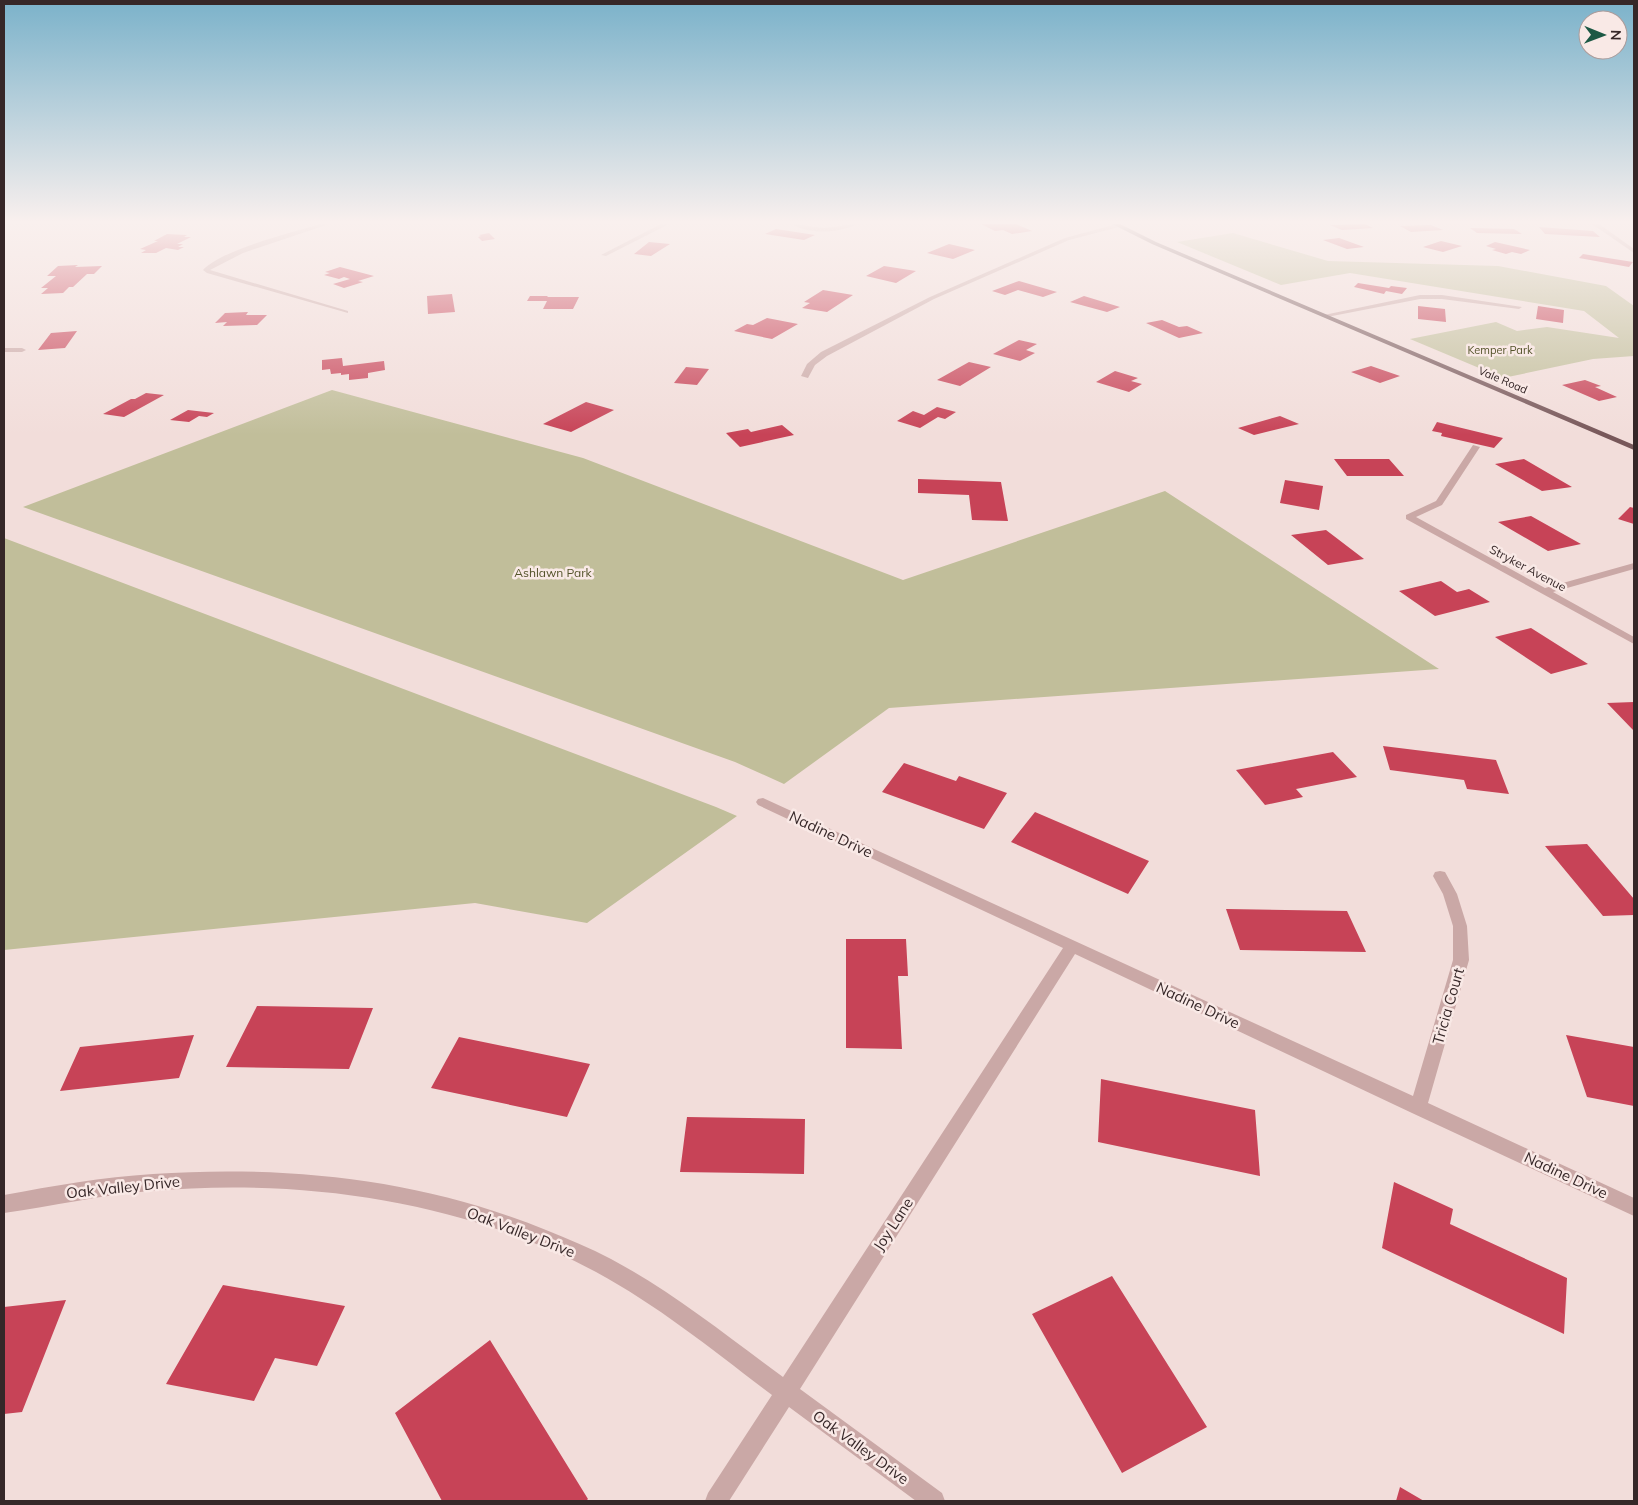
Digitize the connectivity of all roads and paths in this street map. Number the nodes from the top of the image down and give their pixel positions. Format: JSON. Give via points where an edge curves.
{"nodes":[{"id":1,"x":285,"y":294,"type":"edge"},
{"id":2,"x":941,"y":294,"type":"edge"},
{"id":3,"x":1277,"y":294,"type":"edge"},
{"id":4,"x":1519,"y":307,"type":"dead end"},
{"id":5,"x":346,"y":312,"type":"dead end"},
{"id":6,"x":1327,"y":316,"type":"junction"},
{"id":7,"x":4,"y":350,"type":"edge"},
{"id":8,"x":22,"y":350,"type":"dead end"},
{"id":9,"x":804,"y":376,"type":"dead end"},
{"id":10,"x":1476,"y":447,"type":"dead end"},
{"id":11,"x":1634,"y":448,"type":"edge"},
{"id":12,"x":1634,"y":566,"type":"edge"},
{"id":13,"x":1545,"y":591,"type":"junction"},
{"id":14,"x":1634,"y":641,"type":"edge"},
{"id":15,"x":763,"y":802,"type":"dead end"},
{"id":16,"x":1440,"y":876,"type":"dead end"},
{"id":17,"x":1072,"y":947,"type":"junction"},
{"id":18,"x":1418,"y":1108,"type":"junction"},
{"id":19,"x":4,"y":1204,"type":"edge"},
{"id":20,"x":1634,"y":1207,"type":"edge"},
{"id":21,"x":785,"y":1391,"type":"junction"},
{"id":22,"x":716,"y":1501,"type":"edge"},
{"id":23,"x":934,"y":1501,"type":"edge"}],
"edges":[{"from":1,"to":5,"type":"street"},
{"from":2,"to":9,"type":"street","via":[[824,354],[813,361]]},
{"from":3,"to":6,"type":"main road","name":"Vale Road"},
{"from":4,"to":6,"type":"street","via":[[1420,297]]},
{"from":6,"to":11,"type":"main road","name":"Vale Road"},
{"from":7,"to":8,"type":"street"},
{"from":10,"to":13,"type":"street","name":"Stryker Avenue","via":[[1439,503],[1409,518]]},
{"from":12,"to":13,"type":"street"},
{"from":13,"to":14,"type":"street","name":"Stryker Avenue"},
{"from":15,"to":17,"type":"street","name":"Nadine Drive"},
{"from":16,"to":18,"type":"street","name":"Tricia Court","via":[[1450,894],[1460,926],[1461,960]]},
{"from":17,"to":18,"type":"street","name":"Nadine Drive"},
{"from":17,"to":21,"type":"street","name":"Joy Lane"},
{"from":18,"to":20,"type":"street","name":"Nadine Drive"},
{"from":19,"to":21,"type":"street","name":"Oak Valley Drive","via":[[141,1182],[239,1178],[328,1182],[419,1197],[499,1220],[582,1255],[665,1302]]},
{"from":21,"to":22,"type":"street","name":"Joy Lane"},
{"from":21,"to":23,"type":"street","name":"Oak Valley Drive"}]}
